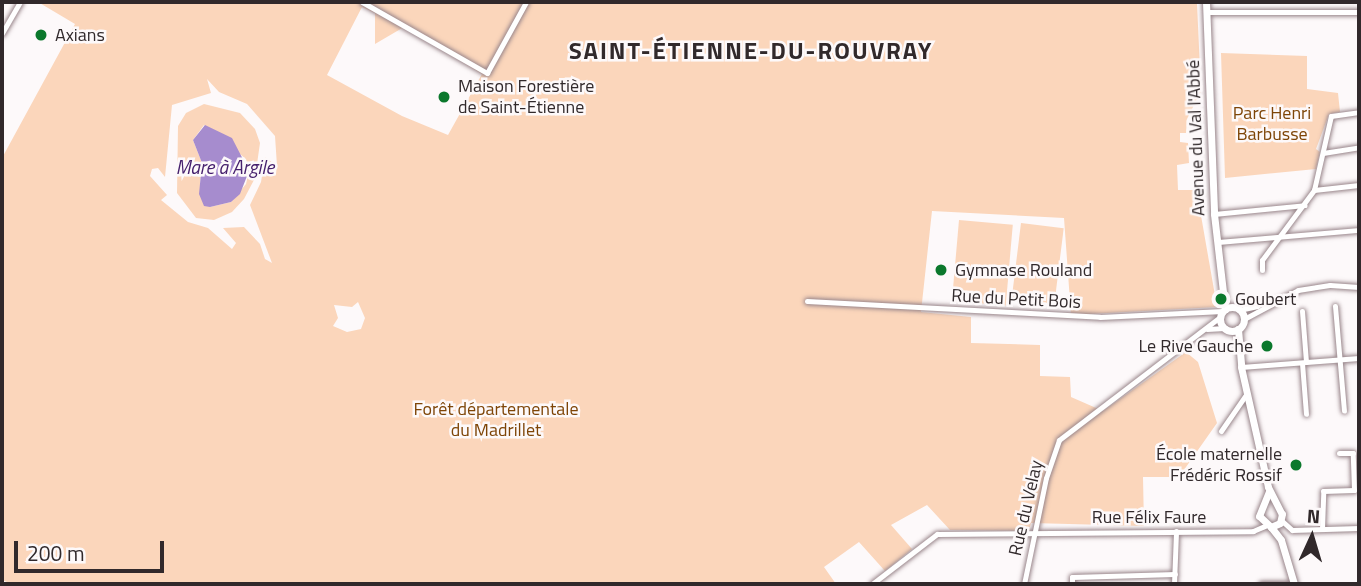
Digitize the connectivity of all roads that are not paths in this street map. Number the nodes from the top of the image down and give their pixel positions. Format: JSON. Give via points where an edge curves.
{"nodes":[{"id":1,"x":20,"y":2,"type":"edge"},
{"id":2,"x":362,"y":2,"type":"edge"},
{"id":3,"x":526,"y":2,"type":"edge"},
{"id":4,"x":1206,"y":2,"type":"edge"},
{"id":5,"x":1207,"y":12,"type":"junction"},
{"id":6,"x":1359,"y":12,"type":"edge"},
{"id":7,"x":2,"y":33,"type":"edge"},
{"id":8,"x":1359,"y":112,"type":"edge"},
{"id":9,"x":1359,"y":147,"type":"edge"},
{"id":10,"x":1323,"y":153,"type":"junction"},
{"id":11,"x":1359,"y":185,"type":"edge"},
{"id":12,"x":1314,"y":190,"type":"junction"},
{"id":13,"x":1306,"y":205,"type":"junction"},
{"id":14,"x":1214,"y":214,"type":"junction"},
{"id":15,"x":1359,"y":230,"type":"edge"},
{"id":16,"x":1282,"y":236,"type":"junction"},
{"id":17,"x":1218,"y":242,"type":"junction"},
{"id":18,"x":1262,"y":270,"type":"dead end"},
{"id":19,"x":1222,"y":273,"type":"junction"},
{"id":20,"x":1359,"y":287,"type":"edge"},
{"id":21,"x":807,"y":301,"type":"dead end"},
{"id":22,"x":1261,"y":306,"type":"junction"},
{"id":23,"x":1335,"y":306,"type":"dead end"},
{"id":24,"x":1237,"y":309,"type":"junction"},
{"id":25,"x":1302,"y":311,"type":"dead end"},
{"id":26,"x":1223,"y":313,"type":"junction"},
{"id":27,"x":1244,"y":319,"type":"junction"},
{"id":28,"x":1207,"y":329,"type":"junction"},
{"id":29,"x":1227,"y":329,"type":"junction"},
{"id":30,"x":1238,"y":329,"type":"junction"},
{"id":31,"x":1237,"y":345,"type":"junction"},
{"id":32,"x":1359,"y":358,"type":"edge"},
{"id":33,"x":1339,"y":360,"type":"junction"},
{"id":34,"x":1304,"y":362,"type":"junction"},
{"id":35,"x":1241,"y":367,"type":"junction"},
{"id":36,"x":1247,"y":393,"type":"junction"},
{"id":37,"x":1344,"y":411,"type":"dead end"},
{"id":38,"x":1306,"y":414,"type":"dead end"},
{"id":39,"x":1221,"y":431,"type":"dead end"},
{"id":40,"x":1339,"y":453,"type":"dead end"},
{"id":41,"x":1269,"y":491,"type":"junction"},
{"id":42,"x":1266,"y":505,"type":"junction"},
{"id":43,"x":1276,"y":505,"type":"junction"},
{"id":44,"x":1281,"y":522,"type":"junction"},
{"id":45,"x":1266,"y":525,"type":"junction"},
{"id":46,"x":1359,"y":528,"type":"edge"},
{"id":47,"x":1322,"y":529,"type":"junction"},
{"id":48,"x":1175,"y":531,"type":"junction"},
{"id":49,"x":1033,"y":532,"type":"junction"},
{"id":50,"x":1279,"y":537,"type":"junction"},
{"id":51,"x":1175,"y":574,"type":"junction"},
{"id":52,"x":872,"y":584,"type":"edge"},
{"id":53,"x":1024,"y":584,"type":"edge"},
{"id":54,"x":1072,"y":584,"type":"edge"},
{"id":55,"x":1174,"y":584,"type":"edge"},
{"id":56,"x":1261,"y":584,"type":"edge"},
{"id":57,"x":1294,"y":584,"type":"edge"}],
"edges":[{"from":1,"to":7,"type":"street"},
{"from":2,"to":3,"type":"street","via":[[486,73]]},
{"from":4,"to":5,"type":"main road","name":"Avenue du Val l'Abbé"},
{"from":5,"to":6,"type":"street"},
{"from":5,"to":14,"type":"main road","name":"Avenue du Val l'Abbé"},
{"from":8,"to":10,"type":"street","via":[[1331,116]]},
{"from":9,"to":10,"type":"street"},
{"from":10,"to":12,"type":"street"},
{"from":11,"to":12,"type":"street"},
{"from":12,"to":13,"type":"street"},
{"from":13,"to":14,"type":"street"},
{"from":13,"to":16,"type":"street"},
{"from":14,"to":17,"type":"main road","name":"Avenue du Val l'Abbé"},
{"from":15,"to":16,"type":"street"},
{"from":16,"to":17,"type":"street"},
{"from":16,"to":18,"type":"street","via":[[1262,260]]},
{"from":17,"to":19,"type":"main road","name":"Avenue du Val l'Abbé"},
{"from":19,"to":24,"type":"main road","name":"Avenue du Val l'Abbé"},
{"from":19,"to":26,"type":"main road","name":"Avenue du Val l'Abbé"},
{"from":20,"to":22,"type":"street","via":[[1316,286]]},
{"from":21,"to":26,"type":"street","name":"Rue du Petit Bois","via":[[1100,317]]},
{"from":22,"to":24,"type":"street"},
{"from":22,"to":27,"type":"street"},
{"from":23,"to":33,"type":"street"},
{"from":24,"to":26,"type":"main road"},
{"from":24,"to":27,"type":"main road","name":"Avenue du Val l'Abbé"},
{"from":25,"to":34,"type":"street"},
{"from":26,"to":28,"type":"street"},
{"from":26,"to":29,"type":"main road","name":"Avenue du Val l'Abbé"},
{"from":27,"to":30,"type":"main road"},
{"from":28,"to":29,"type":"street"},
{"from":28,"to":49,"type":"street","name":"Rue du Velay","via":[[1059,440]]},
{"from":29,"to":30,"type":"main road"},
{"from":29,"to":31,"type":"main road"},
{"from":30,"to":31,"type":"main road"},
{"from":31,"to":35,"type":"main road"},
{"from":32,"to":33,"type":"street"},
{"from":33,"to":34,"type":"street"},
{"from":33,"to":37,"type":"street"},
{"from":34,"to":35,"type":"street"},
{"from":34,"to":38,"type":"street"},
{"from":35,"to":36,"type":"main road"},
{"from":36,"to":39,"type":"street"},
{"from":36,"to":41,"type":"main road"},
{"from":40,"to":47,"type":"street","via":[[1353,453],[1354,490],[1323,491]]},
{"from":41,"to":42,"type":"main road"},
{"from":41,"to":43,"type":"main road"},
{"from":42,"to":43,"type":"main road"},
{"from":42,"to":45,"type":"main road","via":[[1260,512]]},
{"from":43,"to":44,"type":"main road"},
{"from":44,"to":45,"type":"main road"},
{"from":44,"to":47,"type":"street","via":[[1292,530]]},
{"from":44,"to":50,"type":"main road"},
{"from":45,"to":48,"type":"street","name":"Rue Félix Faure","via":[[1251,530]]},
{"from":45,"to":50,"type":"main road"},
{"from":46,"to":47,"type":"street"},
{"from":48,"to":49,"type":"street","name":"Rue Félix Faure"},
{"from":48,"to":51,"type":"street"},
{"from":49,"to":52,"type":"street","name":"Rue Félix Faure","via":[[937,534]]},
{"from":49,"to":53,"type":"street","name":"Rue du Velay"},
{"from":50,"to":57,"type":"main road"},
{"from":51,"to":54,"type":"street","via":[[1072,577]]},
{"from":51,"to":55,"type":"street"},
{"from":56,"to":57,"type":"street"}]}
